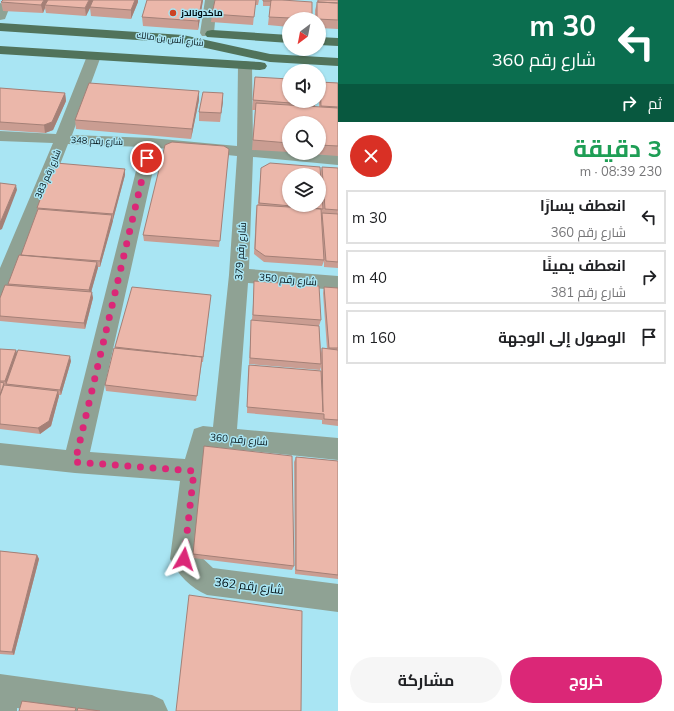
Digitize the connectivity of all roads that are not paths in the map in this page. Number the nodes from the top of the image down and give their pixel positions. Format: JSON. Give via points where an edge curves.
{"nodes":[{"id":1,"x":211,"y":0,"type":"edge"},
{"id":2,"x":0,"y":8,"type":"edge"},
{"id":3,"x":0,"y":16,"type":"edge"},
{"id":4,"x":0,"y":27,"type":"edge"},
{"id":5,"x":117,"y":33,"type":"junction"},
{"id":6,"x":207,"y":34,"type":"junction"},
{"id":7,"x":152,"y":36,"type":"junction"},
{"id":8,"x":282,"y":39,"type":"edge"},
{"id":9,"x":326,"y":41,"type":"edge"},
{"id":10,"x":338,"y":42,"type":"edge"},
{"id":11,"x":282,"y":46,"type":"edge"},
{"id":12,"x":0,"y":48,"type":"edge"},
{"id":13,"x":228,"y":48,"type":"junction"},
{"id":14,"x":326,"y":48,"type":"edge"},
{"id":15,"x":338,"y":49,"type":"edge"},
{"id":16,"x":24,"y":51,"type":"junction"},
{"id":17,"x":94,"y":56,"type":"junction"},
{"id":18,"x":338,"y":62,"type":"edge"},
{"id":19,"x":245,"y":65,"type":"junction"},
{"id":20,"x":338,"y":72,"type":"edge"},
{"id":21,"x":0,"y":136,"type":"edge"},
{"id":22,"x":62,"y":140,"type":"junction"},
{"id":23,"x":150,"y":143,"type":"junction"},
{"id":24,"x":245,"y":153,"type":"junction"},
{"id":25,"x":338,"y":160,"type":"edge"},
{"id":26,"x":8,"y":250,"type":"edge"},
{"id":27,"x":238,"y":275,"type":"junction"},
{"id":28,"x":338,"y":283,"type":"edge"},
{"id":29,"x":0,"y":292,"type":"edge"},
{"id":30,"x":224,"y":437,"type":"junction"},
{"id":31,"x":338,"y":449,"type":"edge"},
{"id":32,"x":0,"y":454,"type":"edge"},
{"id":33,"x":75,"y":462,"type":"junction"},
{"id":34,"x":194,"y":471,"type":"junction"},
{"id":35,"x":338,"y":598,"type":"edge"},
{"id":36,"x":2,"y":697,"type":"edge"},
{"id":37,"x":152,"y":711,"type":"edge"}],
"edges":[{"from":1,"to":6,"type":"street"},
{"from":2,"to":3,"type":"street","via":[[3,9]]},
{"from":4,"to":5,"type":"main road","name":"شارع أنس بن مالك"},
{"from":5,"to":7,"type":"main road","name":"شارع أنس بن مالك"},
{"from":5,"to":12,"type":"main road","via":[[140,44],[122,50]]},
{"from":6,"to":7,"type":"main road","via":[[176,31]]},
{"from":6,"to":8,"type":"main road"},
{"from":7,"to":13,"type":"main road","name":"شارع أنس بن مالك"},
{"from":9,"to":10,"type":"main road"},
{"from":11,"to":13,"type":"main road"},
{"from":12,"to":16,"type":"main road","name":"شارع أنس بن مالك"},
{"from":13,"to":16,"type":"main road","via":[[158,55]]},
{"from":13,"to":18,"type":"main road","name":"شارع أنس بن مالك","via":[[270,58]]},
{"from":14,"to":15,"type":"main road"},
{"from":16,"to":17,"type":"main road","name":"شارع أنس بن مالك"},
{"from":17,"to":19,"type":"main road","name":"شارع أنس بن مالك"},
{"from":17,"to":22,"type":"street","name":"شارع رقم 383"},
{"from":19,"to":20,"type":"main road","name":"شارع أنس بن مالك"},
{"from":19,"to":24,"type":"street","name":"شارع رقم 379"},
{"from":21,"to":22,"type":"street","name":"شارع رقم 348"},
{"from":22,"to":23,"type":"street","name":"شارع رقم 348"},
{"from":22,"to":26,"type":"street","name":"شارع رقم 383"},
{"from":23,"to":24,"type":"street","name":"شارع رقم 348"},
{"from":23,"to":33,"type":"street"},
{"from":24,"to":25,"type":"street","name":"شارع رقم 348"},
{"from":24,"to":27,"type":"street","name":"شارع رقم 379"},
{"from":26,"to":29,"type":"street","name":"شارع رقم 383"},
{"from":27,"to":28,"type":"street","name":"شارع رقم 350"},
{"from":27,"to":30,"type":"street","name":"شارع رقم 379"},
{"from":30,"to":31,"type":"street","name":"شارع رقم 360"},
{"from":30,"to":34,"type":"street","name":"شارع رقم 360","via":[[203,436]]},
{"from":32,"to":33,"type":"street"},
{"from":33,"to":34,"type":"street"},
{"from":34,"to":35,"type":"street","name":"شارع رقم 362","via":[[184,559],[207,581]]},
{"from":36,"to":37,"type":"street"}]}
